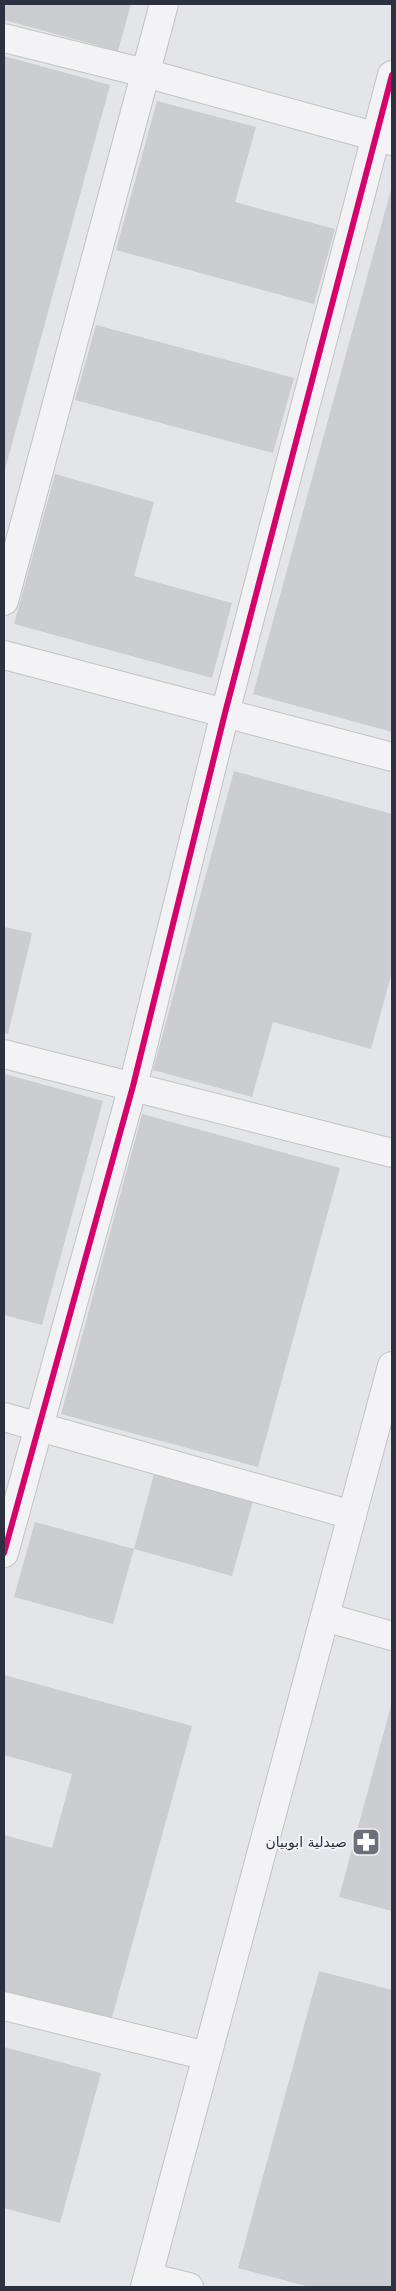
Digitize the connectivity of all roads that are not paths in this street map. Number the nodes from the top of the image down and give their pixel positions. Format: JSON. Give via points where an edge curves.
{"nodes":[{"id":1,"x":164,"y":4,"type":"edge"},
{"id":2,"x":4,"y":38,"type":"edge"},
{"id":3,"x":144,"y":73,"type":"junction"},
{"id":4,"x":392,"y":75,"type":"edge"},
{"id":5,"x":384,"y":138,"type":"edge"},
{"id":6,"x":4,"y":601,"type":"edge"},
{"id":7,"x":4,"y":655,"type":"edge"},
{"id":8,"x":225,"y":713,"type":"junction"},
{"id":9,"x":392,"y":757,"type":"edge"},
{"id":10,"x":4,"y":1054,"type":"edge"},
{"id":11,"x":132,"y":1086,"type":"junction"},
{"id":12,"x":392,"y":1153,"type":"edge"},
{"id":13,"x":392,"y":1366,"type":"edge"},
{"id":14,"x":4,"y":1417,"type":"edge"},
{"id":15,"x":38,"y":1426,"type":"junction"},
{"id":16,"x":352,"y":1515,"type":"junction"},
{"id":17,"x":4,"y":1553,"type":"edge"},
{"id":18,"x":325,"y":1617,"type":"junction"},
{"id":19,"x":392,"y":1636,"type":"edge"},
{"id":20,"x":4,"y":2006,"type":"edge"},
{"id":21,"x":207,"y":2056,"type":"junction"},
{"id":22,"x":146,"y":2282,"type":"edge"},
{"id":23,"x":189,"y":2287,"type":"edge"}],
"edges":[{"from":1,"to":3,"type":"street"},
{"from":2,"to":3,"type":"street"},
{"from":3,"to":5,"type":"street"},
{"from":3,"to":6,"type":"street"},
{"from":4,"to":5,"type":"street"},
{"from":5,"to":8,"type":"street"},
{"from":7,"to":8,"type":"street"},
{"from":8,"to":9,"type":"street"},
{"from":8,"to":11,"type":"street"},
{"from":10,"to":11,"type":"street"},
{"from":11,"to":12,"type":"street"},
{"from":11,"to":15,"type":"street"},
{"from":13,"to":16,"type":"street"},
{"from":14,"to":15,"type":"street"},
{"from":15,"to":16,"type":"street"},
{"from":15,"to":17,"type":"street"},
{"from":16,"to":18,"type":"street"},
{"from":18,"to":19,"type":"street"},
{"from":18,"to":21,"type":"street"},
{"from":20,"to":21,"type":"street"},
{"from":21,"to":22,"type":"street"},
{"from":22,"to":23,"type":"street"}]}
